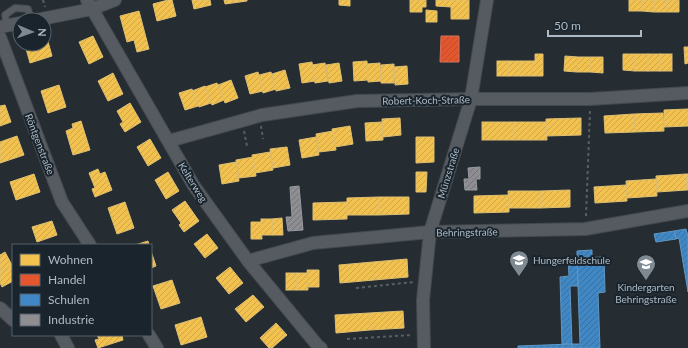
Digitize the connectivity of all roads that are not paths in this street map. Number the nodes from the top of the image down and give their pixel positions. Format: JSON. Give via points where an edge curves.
{"nodes":[{"id":1,"x":115,"y":0,"type":"edge"},
{"id":2,"x":487,"y":0,"type":"edge"},
{"id":3,"x":89,"y":4,"type":"edge"},
{"id":4,"x":29,"y":12,"type":"edge"},
{"id":5,"x":52,"y":15,"type":"edge"},
{"id":6,"x":3,"y":27,"type":"edge"},
{"id":7,"x":0,"y":37,"type":"edge"},
{"id":8,"x":688,"y":93,"type":"edge"},
{"id":9,"x":471,"y":99,"type":"junction"},
{"id":10,"x":169,"y":141,"type":"junction"},
{"id":11,"x":688,"y":211,"type":"edge"},
{"id":12,"x":430,"y":232,"type":"junction"},
{"id":13,"x":89,"y":244,"type":"edge"},
{"id":14,"x":248,"y":262,"type":"junction"},
{"id":15,"x":0,"y":308,"type":"edge"},
{"id":16,"x":12,"y":319,"type":"edge"},
{"id":17,"x":62,"y":336,"type":"edge"},
{"id":18,"x":150,"y":336,"type":"edge"},
{"id":19,"x":68,"y":348,"type":"edge"},
{"id":20,"x":157,"y":348,"type":"edge"},
{"id":21,"x":321,"y":348,"type":"edge"},
{"id":22,"x":424,"y":348,"type":"edge"}],
"edges":[{"from":1,"to":3,"type":"street"},
{"from":2,"to":9,"type":"street","name":"Münzstraße"},
{"from":3,"to":5,"type":"street"},
{"from":3,"to":10,"type":"street","name":"Kelterweg"},
{"from":4,"to":6,"type":"lane","via":[[28,9],[15,8],[5,15]]},
{"from":7,"to":13,"type":"street","name":"Röntgenstraße","via":[[62,202]]},
{"from":8,"to":9,"type":"street","name":"Robert-Koch-Straße","via":[[590,99]]},
{"from":9,"to":10,"type":"street","name":"Robert-Koch-Straße","via":[[350,102],[262,115]]},
{"from":9,"to":12,"type":"street","name":"Münzstraße"},
{"from":10,"to":14,"type":"street","name":"Kelterweg","via":[[194,186]]},
{"from":11,"to":12,"type":"street","name":"Behringstraße","via":[[585,229]]},
{"from":12,"to":14,"type":"street","name":"Behringstraße","via":[[313,243]]},
{"from":12,"to":22,"type":"street","name":"Münzstraße","via":[[423,300]]},
{"from":14,"to":21,"type":"street","name":"Kelterweg"},
{"from":15,"to":16,"type":"street"},
{"from":17,"to":19,"type":"street"},
{"from":18,"to":20,"type":"street"}]}
